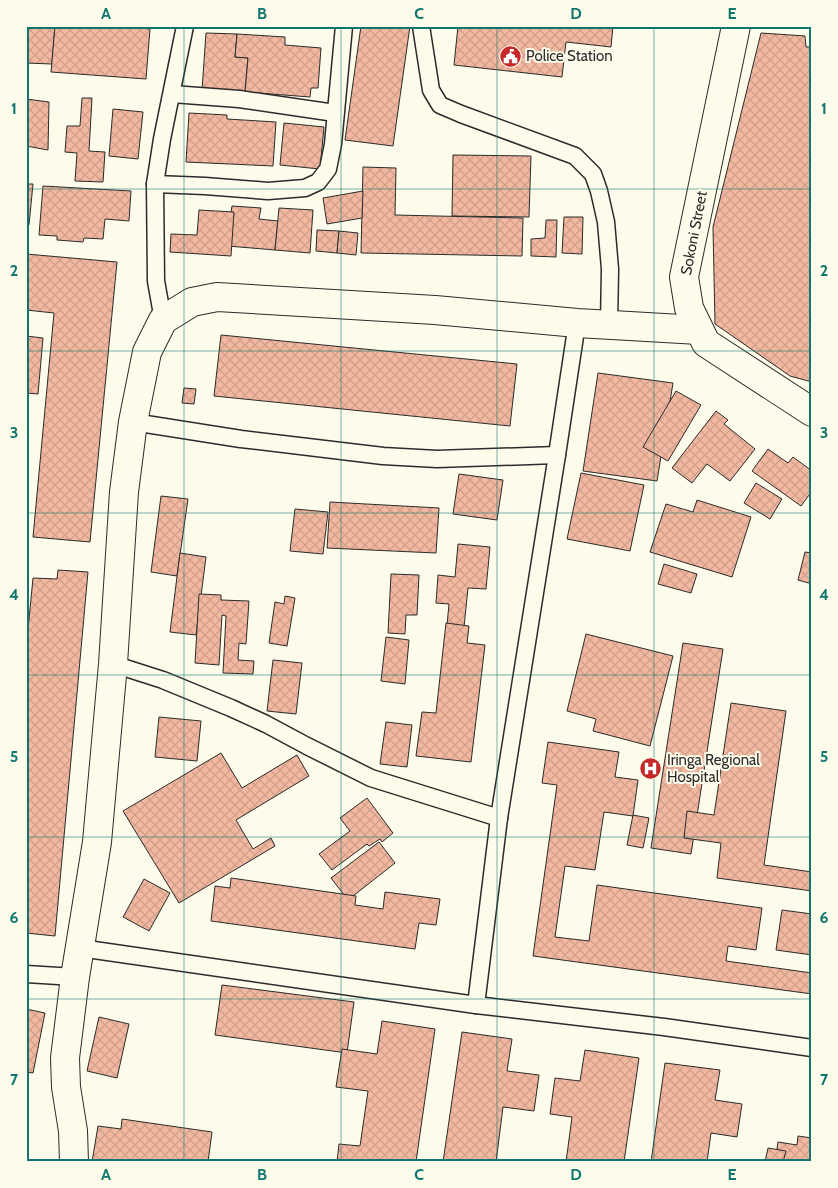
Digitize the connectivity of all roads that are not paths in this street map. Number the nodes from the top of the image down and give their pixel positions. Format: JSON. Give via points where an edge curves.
{"nodes":[{"id":1,"x":184,"y":26,"type":"edge"},
{"id":2,"x":344,"y":26,"type":"edge"},
{"id":3,"x":421,"y":26,"type":"edge"},
{"id":4,"x":736,"y":26,"type":"edge"},
{"id":5,"x":172,"y":94,"type":"junction"},
{"id":6,"x":335,"y":113,"type":"junction"},
{"id":7,"x":155,"y":184,"type":"junction"},
{"id":8,"x":163,"y":320,"type":"junction"},
{"id":9,"x":577,"y":323,"type":"junction"},
{"id":10,"x":609,"y":325,"type":"junction"},
{"id":11,"x":700,"y":330,"type":"junction"},
{"id":12,"x":812,"y":412,"type":"edge"},
{"id":13,"x":133,"y":422,"type":"junction"},
{"id":14,"x":557,"y":456,"type":"junction"},
{"id":15,"x":113,"y":664,"type":"junction"},
{"id":16,"x":498,"y":818,"type":"junction"},
{"id":17,"x":80,"y":948,"type":"junction"},
{"id":18,"x":26,"y":974,"type":"edge"},
{"id":19,"x":75,"y":977,"type":"junction"},
{"id":20,"x":476,"y":1005,"type":"junction"},
{"id":21,"x":812,"y":1048,"type":"edge"},
{"id":22,"x":74,"y":1162,"type":"edge"}],
"edges":[{"from":1,"to":5,"type":"lane"},
{"from":2,"to":6,"type":"lane"},
{"from":3,"to":10,"type":"lane","via":[[431,90],[440,105],[575,156],[593,174],[606,222],[610,269]]},
{"from":4,"to":11,"type":"street","name":"Sokoni Street","via":[[684,277],[689,308]]},
{"from":5,"to":6,"type":"lane","via":[[239,99]]},
{"from":5,"to":7,"type":"lane"},
{"from":6,"to":7,"type":"lane","via":[[328,169],[318,182],[305,188],[268,191]]},
{"from":7,"to":8,"type":"lane","via":[[156,281]]},
{"from":8,"to":9,"type":"street","via":[[192,302],[217,298],[435,310]]},
{"from":8,"to":13,"type":"street","via":[[147,352]]},
{"from":9,"to":10,"type":"street"},
{"from":9,"to":14,"type":"lane"},
{"from":10,"to":11,"type":"street"},
{"from":11,"to":12,"type":"street","name":"Sokoni Street","via":[[706,343]]},
{"from":13,"to":14,"type":"lane","via":[[383,456],[437,459]]},
{"from":13,"to":15,"type":"street","via":[[124,492]]},
{"from":14,"to":16,"type":"lane"},
{"from":15,"to":16,"type":"lane","via":[[231,708],[371,778]]},
{"from":15,"to":17,"type":"street","via":[[97,842]]},
{"from":16,"to":20,"type":"lane"},
{"from":17,"to":19,"type":"street"},
{"from":17,"to":20,"type":"lane"},
{"from":18,"to":19,"type":"lane"},
{"from":19,"to":22,"type":"street","via":[[65,1058]]},
{"from":20,"to":21,"type":"lane"}]}
